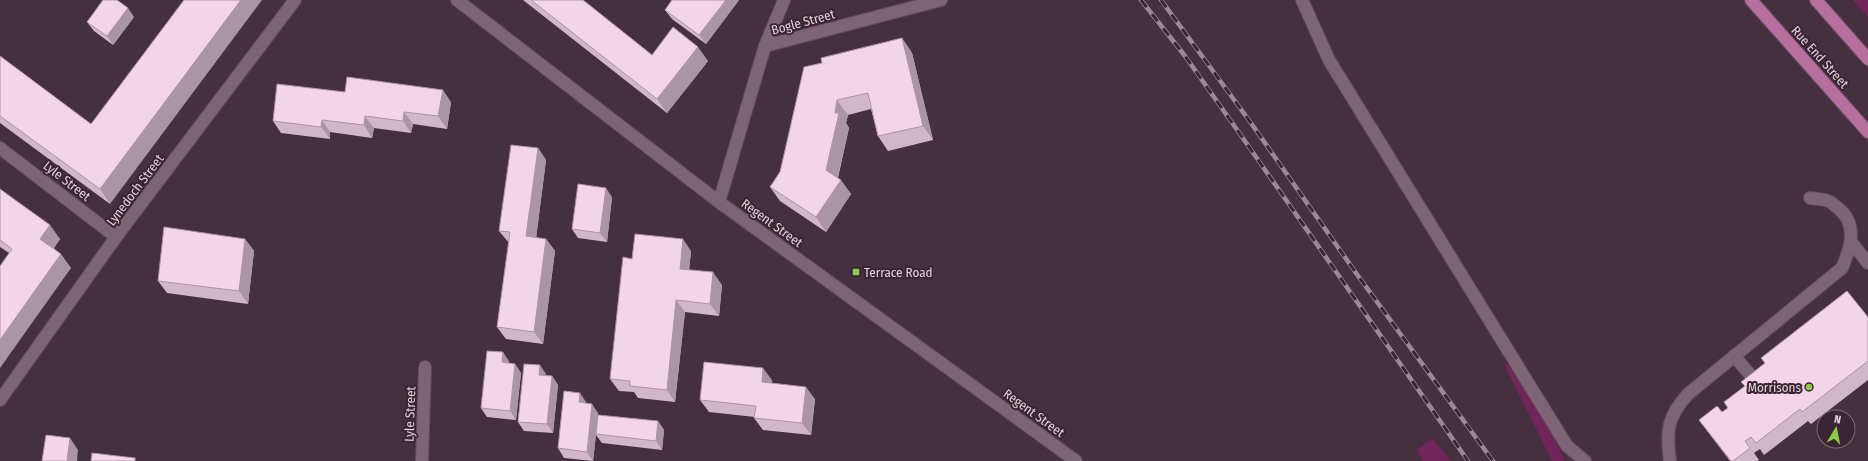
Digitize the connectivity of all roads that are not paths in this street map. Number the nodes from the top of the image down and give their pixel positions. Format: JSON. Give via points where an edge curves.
{"nodes":[{"id":1,"x":296,"y":0,"type":"edge"},
{"id":2,"x":458,"y":0,"type":"edge"},
{"id":3,"x":784,"y":0,"type":"edge"},
{"id":4,"x":941,"y":0,"type":"edge"},
{"id":5,"x":1302,"y":0,"type":"edge"},
{"id":6,"x":1751,"y":0,"type":"edge"},
{"id":7,"x":1816,"y":0,"type":"edge"},
{"id":8,"x":765,"y":46,"type":"junction"},
{"id":9,"x":1868,"y":59,"type":"edge"},
{"id":10,"x":1868,"y":132,"type":"edge"},
{"id":11,"x":0,"y":148,"type":"edge"},
{"id":12,"x":1810,"y":198,"type":"dead end"},
{"id":13,"x":719,"y":202,"type":"junction"},
{"id":14,"x":116,"y":237,"type":"junction"},
{"id":15,"x":1851,"y":242,"type":"junction"},
{"id":16,"x":1868,"y":263,"type":"edge"},
{"id":17,"x":1734,"y":356,"type":"junction"},
{"id":18,"x":425,"y":368,"type":"dead end"},
{"id":19,"x":1770,"y":397,"type":"edge"},
{"id":20,"x":0,"y":400,"type":"edge"},
{"id":21,"x":422,"y":461,"type":"edge"},
{"id":22,"x":1076,"y":461,"type":"edge"},
{"id":23,"x":1585,"y":461,"type":"edge"},
{"id":24,"x":1670,"y":461,"type":"edge"}],
"edges":[{"from":1,"to":14,"type":"street","name":"Lynedoch Street"},
{"from":2,"to":13,"type":"street","name":"Regent Street"},
{"from":3,"to":8,"type":"street"},
{"from":4,"to":8,"type":"street","name":"Bogle Street"},
{"from":5,"to":23,"type":"street","via":[[1329,60],[1567,446]]},
{"from":6,"to":10,"type":"highway","name":"Rue End Street"},
{"from":7,"to":9,"type":"highway"},
{"from":8,"to":13,"type":"street"},
{"from":11,"to":14,"type":"street","name":"Lyle Street"},
{"from":12,"to":15,"type":"street","via":[[1830,201],[1842,211],[1849,220]]},
{"from":13,"to":22,"type":"street","name":"Regent Street"},
{"from":14,"to":20,"type":"street","name":"Lynedoch Street"},
{"from":15,"to":16,"type":"street"},
{"from":15,"to":17,"type":"street","via":[[1842,268]]},
{"from":17,"to":19,"type":"street"},
{"from":17,"to":24,"type":"street","via":[[1688,394],[1678,406],[1670,421],[1667,439]]},
{"from":18,"to":21,"type":"street","name":"Lyle Street"}]}
